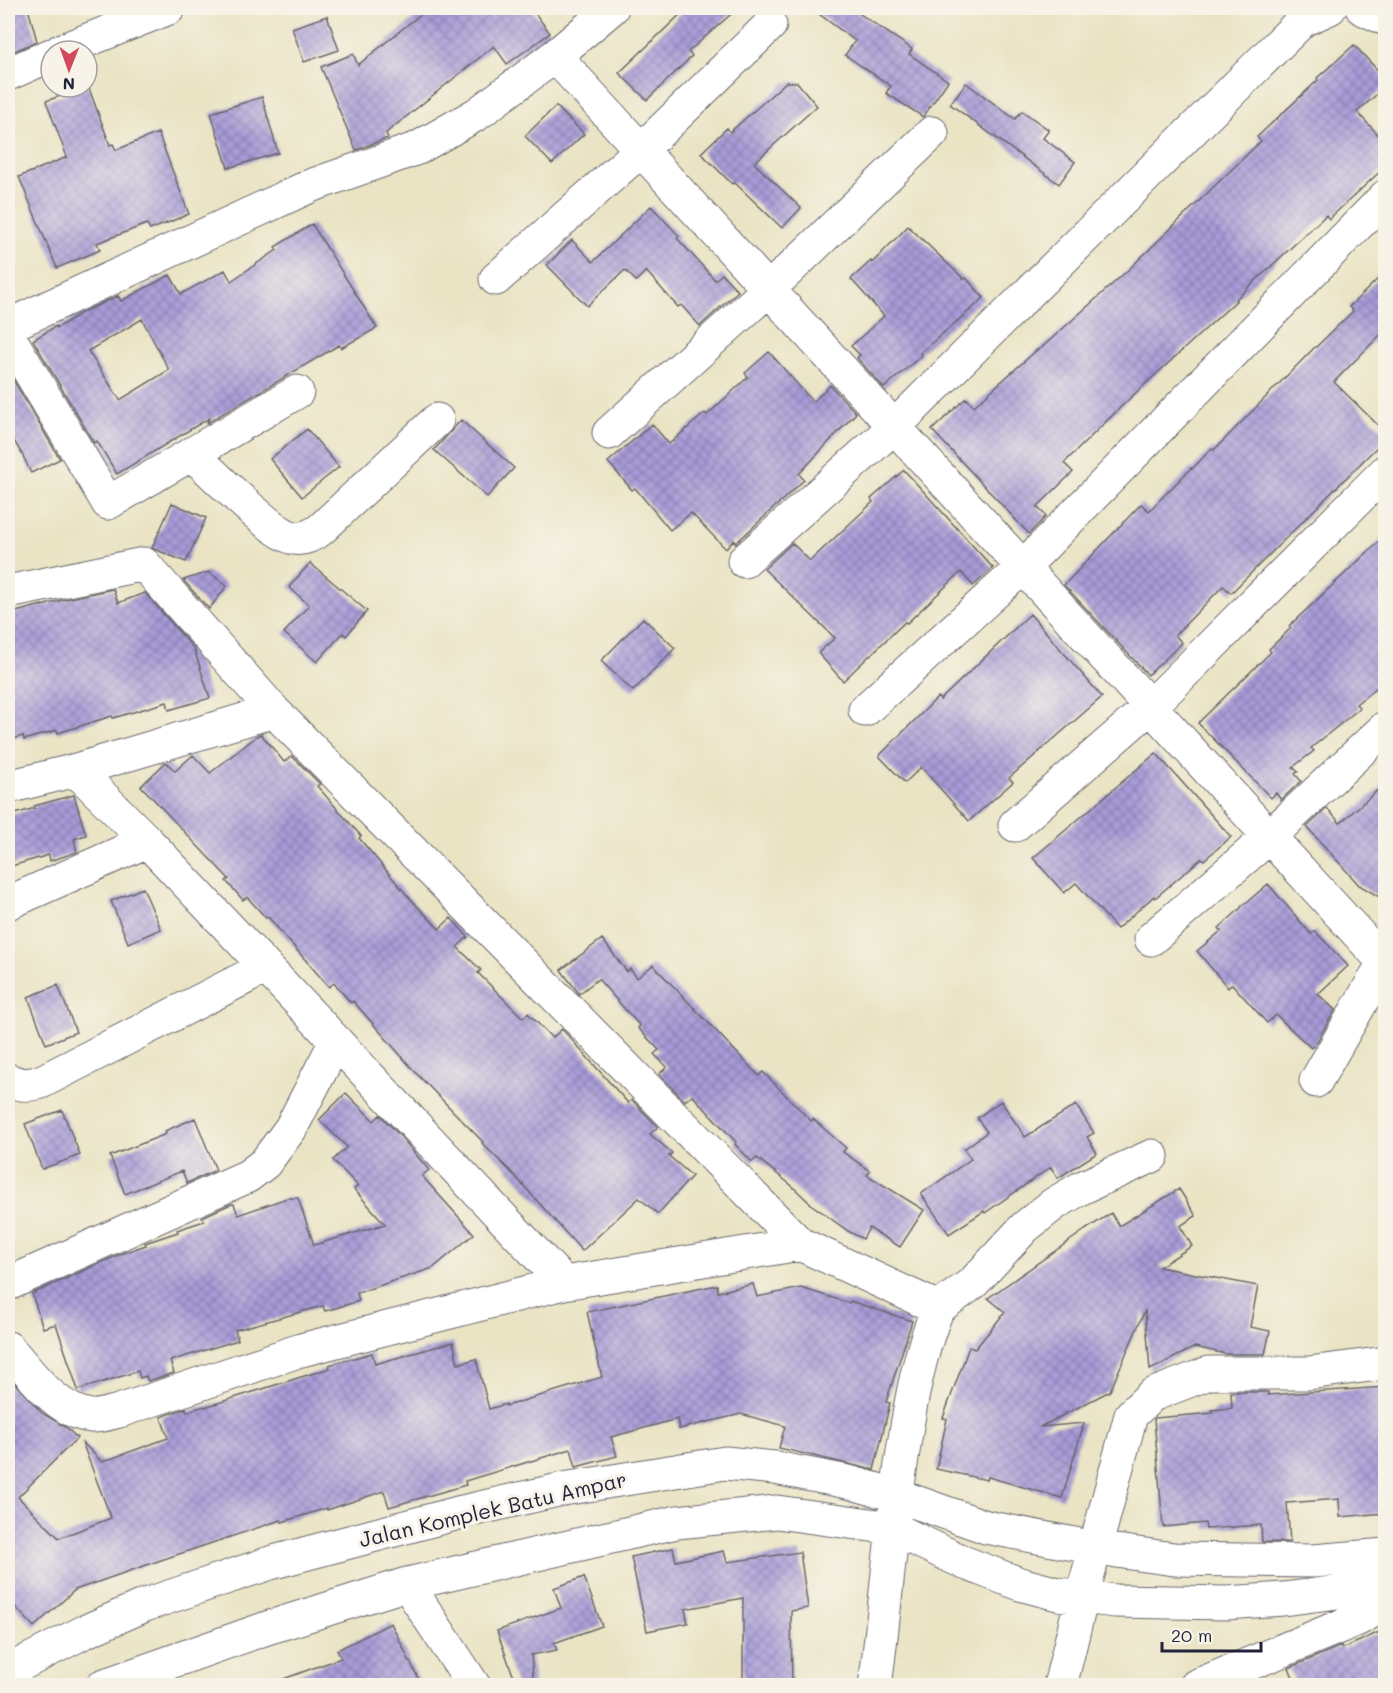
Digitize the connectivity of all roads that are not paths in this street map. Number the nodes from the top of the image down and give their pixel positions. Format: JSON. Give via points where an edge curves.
{"nodes":[{"id":1,"x":169,"y":8,"type":"edge"},
{"id":2,"x":612,"y":8,"type":"edge"},
{"id":3,"x":1329,"y":8,"type":"edge"},
{"id":4,"x":1362,"y":8,"type":"edge"},
{"id":5,"x":1386,"y":19,"type":"edge"},
{"id":6,"x":770,"y":25,"type":"dead end"},
{"id":7,"x":90,"y":39,"type":"edge"},
{"id":8,"x":555,"y":56,"type":"junction"},
{"id":9,"x":39,"y":60,"type":"edge"},
{"id":10,"x":8,"y":74,"type":"edge"},
{"id":11,"x":932,"y":133,"type":"dead end"},
{"id":12,"x":641,"y":150,"type":"junction"},
{"id":13,"x":1386,"y":196,"type":"edge"},
{"id":14,"x":496,"y":279,"type":"dead end"},
{"id":15,"x":769,"y":289,"type":"junction"},
{"id":16,"x":8,"y":326,"type":"edge"},
{"id":17,"x":8,"y":335,"type":"edge"},
{"id":18,"x":297,"y":392,"type":"dead end"},
{"id":19,"x":437,"y":420,"type":"dead end"},
{"id":20,"x":894,"y":427,"type":"junction"},
{"id":21,"x":609,"y":433,"type":"dead end"},
{"id":22,"x":192,"y":454,"type":"junction"},
{"id":23,"x":1386,"y":471,"type":"edge"},
{"id":24,"x":744,"y":561,"type":"dead end"},
{"id":25,"x":1023,"y":567,"type":"junction"},
{"id":26,"x":8,"y":592,"type":"edge"},
{"id":27,"x":1150,"y":707,"type":"junction"},
{"id":28,"x":866,"y":710,"type":"dead end"},
{"id":29,"x":274,"y":711,"type":"junction"},
{"id":30,"x":1386,"y":727,"type":"edge"},
{"id":31,"x":76,"y":770,"type":"junction"},
{"id":32,"x":8,"y":787,"type":"edge"},
{"id":33,"x":1015,"y":825,"type":"dead end"},
{"id":34,"x":1269,"y":837,"type":"junction"},
{"id":35,"x":147,"y":841,"type":"junction"},
{"id":36,"x":8,"y":903,"type":"edge"},
{"id":37,"x":1151,"y":939,"type":"dead end"},
{"id":38,"x":1385,"y":960,"type":"edge"},
{"id":39,"x":266,"y":968,"type":"junction"},
{"id":40,"x":336,"y":1041,"type":"junction"},
{"id":41,"x":8,"y":1080,"type":"edge"},
{"id":42,"x":1316,"y":1081,"type":"dead end"},
{"id":43,"x":1152,"y":1156,"type":"dead end"},
{"id":44,"x":800,"y":1244,"type":"junction"},
{"id":45,"x":564,"y":1283,"type":"junction"},
{"id":46,"x":8,"y":1284,"type":"edge"},
{"id":47,"x":938,"y":1308,"type":"junction"},
{"id":48,"x":8,"y":1348,"type":"edge"},
{"id":49,"x":1386,"y":1363,"type":"edge"},
{"id":50,"x":896,"y":1496,"type":"junction"},
{"id":51,"x":892,"y":1528,"type":"junction"},
{"id":52,"x":1095,"y":1548,"type":"junction"},
{"id":53,"x":1386,"y":1555,"type":"edge"},
{"id":54,"x":407,"y":1584,"type":"junction"},
{"id":55,"x":1386,"y":1586,"type":"edge"},
{"id":56,"x":1082,"y":1597,"type":"junction"},
{"id":57,"x":1386,"y":1604,"type":"edge"},
{"id":58,"x":11,"y":1673,"type":"edge"},
{"id":59,"x":102,"y":1686,"type":"edge"},
{"id":60,"x":474,"y":1686,"type":"edge"},
{"id":61,"x":875,"y":1686,"type":"edge"},
{"id":62,"x":1060,"y":1686,"type":"edge"},
{"id":63,"x":1196,"y":1686,"type":"edge"}],
"edges":[{"from":1,"to":7,"type":"street"},
{"from":2,"to":8,"type":"street"},
{"from":3,"to":20,"type":"street","via":[[1303,20]]},
{"from":4,"to":5,"type":"street"},
{"from":6,"to":12,"type":"street"},
{"from":8,"to":12,"type":"street"},
{"from":8,"to":16,"type":"street","via":[[477,114],[418,147],[310,186]]},
{"from":9,"to":10,"type":"street"},
{"from":11,"to":15,"type":"street"},
{"from":12,"to":14,"type":"street"},
{"from":12,"to":15,"type":"street"},
{"from":13,"to":25,"type":"street"},
{"from":15,"to":20,"type":"street"},
{"from":15,"to":21,"type":"street"},
{"from":17,"to":22,"type":"street","via":[[108,503]]},
{"from":18,"to":22,"type":"street"},
{"from":19,"to":22,"type":"street","via":[[320,530],[306,538],[293,538],[268,524]]},
{"from":20,"to":24,"type":"street"},
{"from":20,"to":25,"type":"street"},
{"from":23,"to":27,"type":"street"},
{"from":25,"to":27,"type":"street"},
{"from":25,"to":28,"type":"street"},
{"from":26,"to":29,"type":"street","via":[[144,564]]},
{"from":27,"to":33,"type":"street"},
{"from":27,"to":34,"type":"street"},
{"from":29,"to":31,"type":"street"},
{"from":29,"to":44,"type":"street"},
{"from":30,"to":34,"type":"street"},
{"from":31,"to":32,"type":"street"},
{"from":31,"to":35,"type":"street"},
{"from":34,"to":37,"type":"street"},
{"from":34,"to":38,"type":"street"},
{"from":35,"to":36,"type":"street"},
{"from":35,"to":39,"type":"street"},
{"from":38,"to":42,"type":"street"},
{"from":39,"to":40,"type":"street"},
{"from":39,"to":41,"type":"street","via":[[41,1082],[30,1086]]},
{"from":40,"to":45,"type":"street"},
{"from":40,"to":46,"type":"street","via":[[291,1128],[265,1163],[248,1176]]},
{"from":43,"to":47,"type":"street","via":[[1054,1204],[1025,1227],[973,1283]]},
{"from":44,"to":45,"type":"street"},
{"from":44,"to":47,"type":"street"},
{"from":45,"to":48,"type":"street","via":[[301,1350],[120,1411],[93,1416],[74,1411],[53,1398]]},
{"from":47,"to":50,"type":"street","via":[[909,1413]]},
{"from":49,"to":52,"type":"street","via":[[1309,1373],[1209,1373],[1152,1395],[1131,1415]]},
{"from":50,"to":51,"type":"street"},
{"from":50,"to":52,"type":"street","name":"Jalan Komplek Batu Ampar","via":[[986,1527]]},
{"from":50,"to":58,"type":"street","name":"Jalan Komplek Batu Ampar","via":[[848,1482],[725,1463],[563,1489],[270,1563],[146,1605],[84,1632]]},
{"from":51,"to":54,"type":"street","via":[[777,1512],[677,1522]]},
{"from":51,"to":56,"type":"street","via":[[1020,1584]]},
{"from":51,"to":61,"type":"street"},
{"from":52,"to":53,"type":"street","name":"Jalan Komplek Batu Ampar","via":[[1174,1559],[1313,1561]]},
{"from":52,"to":56,"type":"street"},
{"from":54,"to":59,"type":"street"},
{"from":54,"to":60,"type":"street"},
{"from":55,"to":56,"type":"street","via":[[1227,1603]]},
{"from":56,"to":62,"type":"street"},
{"from":57,"to":63,"type":"street"}]}
